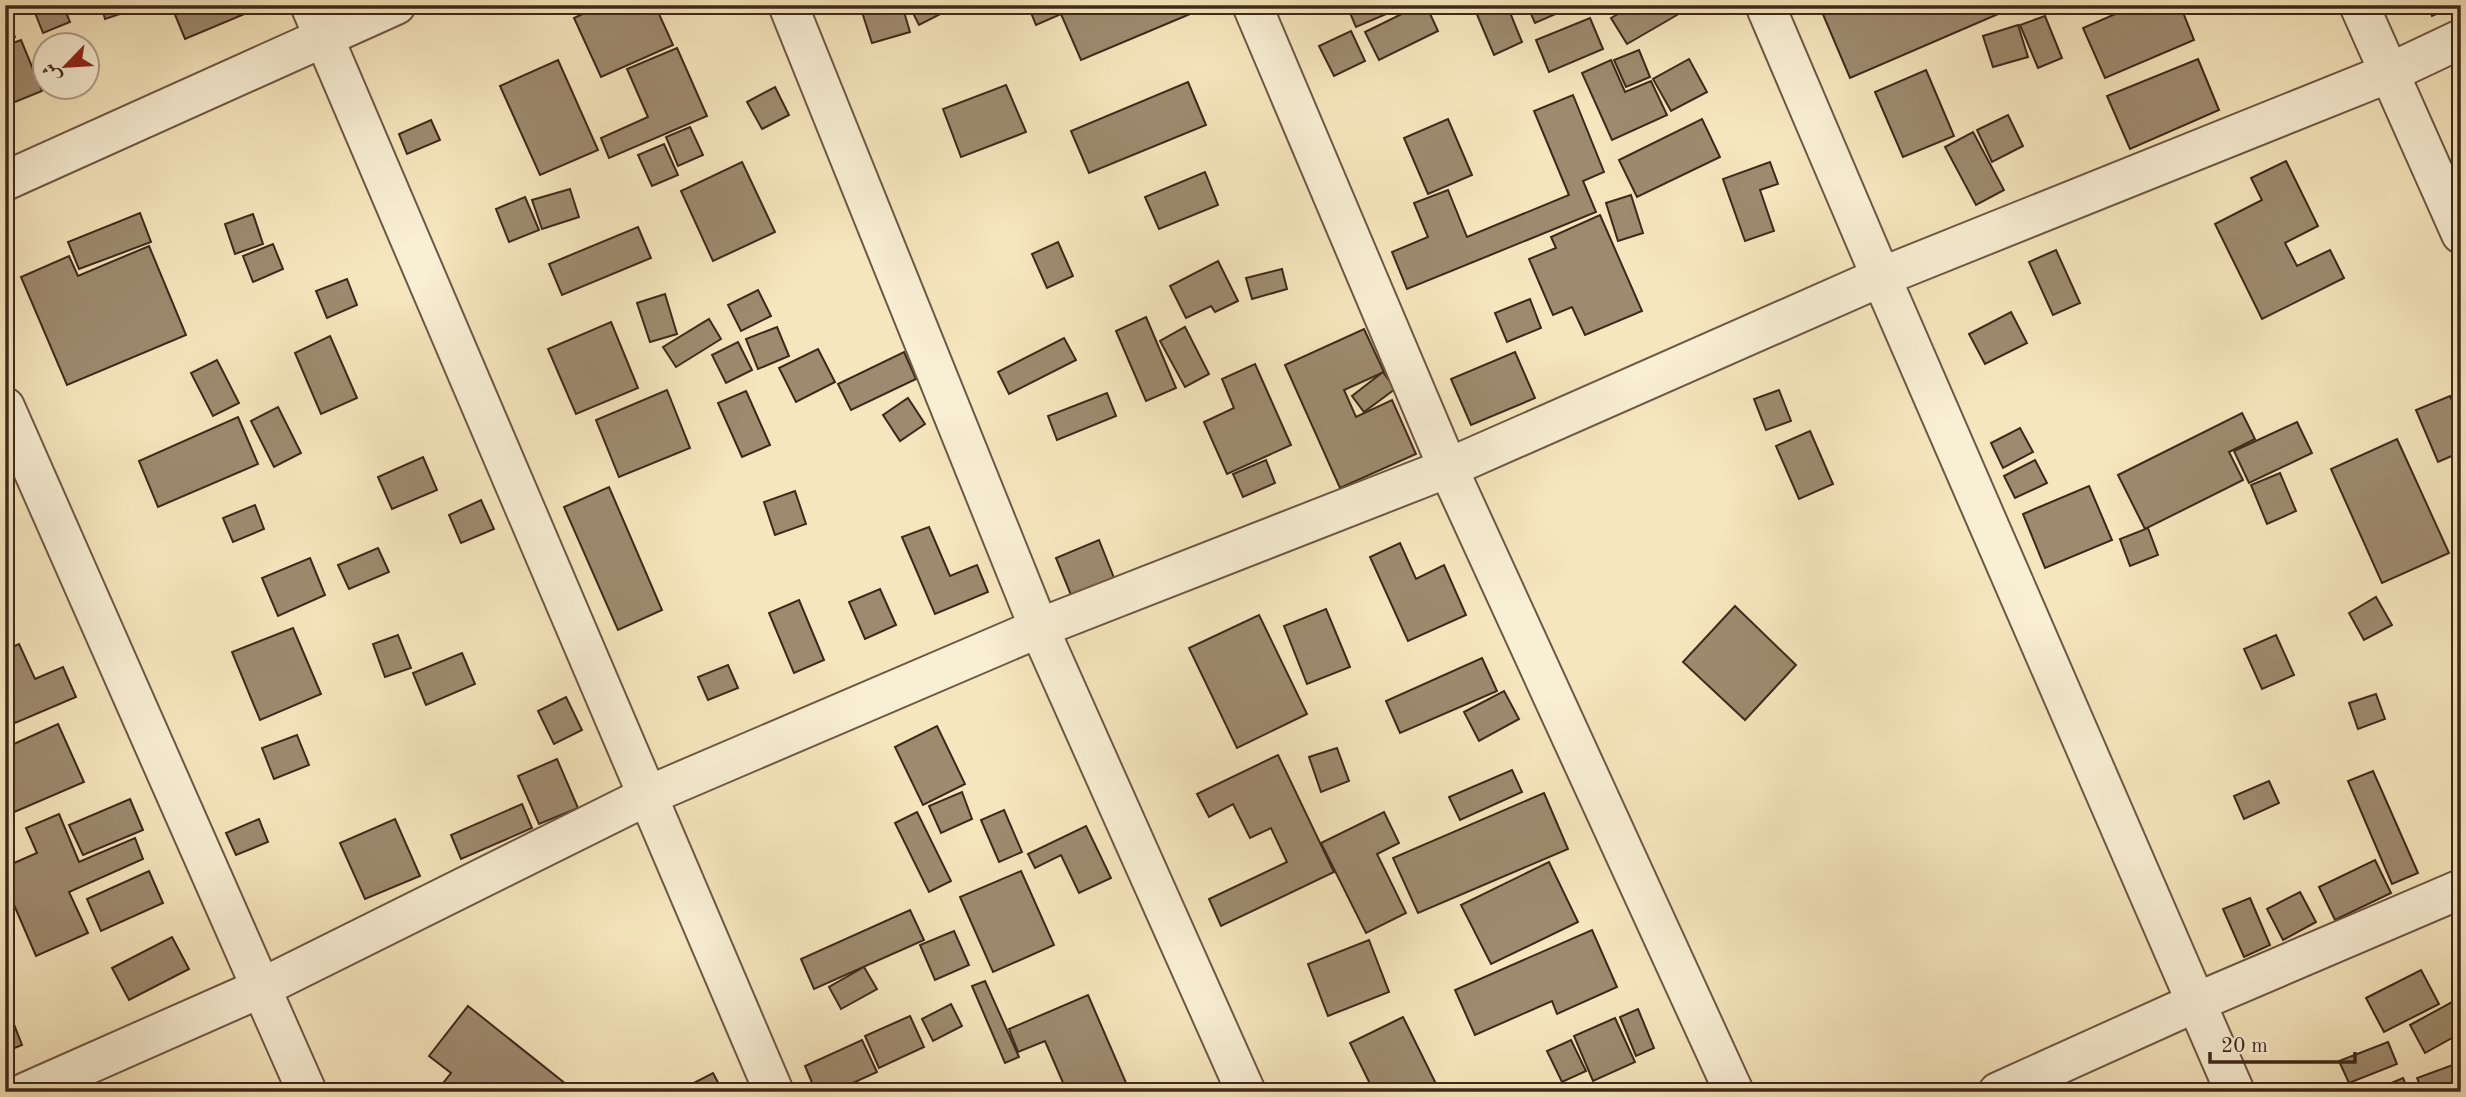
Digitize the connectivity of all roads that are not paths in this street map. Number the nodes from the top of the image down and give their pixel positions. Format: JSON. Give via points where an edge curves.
{"nodes":[{"id":1,"x":396,"y":5,"type":"edge"},
{"id":2,"x":788,"y":5,"type":"edge"},
{"id":3,"x":1252,"y":5,"type":"edge"},
{"id":4,"x":1765,"y":5,"type":"edge"},
{"id":5,"x":2359,"y":5,"type":"edge"},
{"id":6,"x":316,"y":21,"type":"edge"},
{"id":7,"x":2461,"y":38,"type":"edge"},
{"id":8,"x":2389,"y":73,"type":"junction"},
{"id":9,"x":5,"y":181,"type":"edge"},
{"id":10,"x":2461,"y":234,"type":"edge"},
{"id":11,"x":1881,"y":277,"type":"junction"},
{"id":12,"x":5,"y":407,"type":"edge"},
{"id":13,"x":1448,"y":468,"type":"junction"},
{"id":14,"x":1039,"y":628,"type":"junction"},
{"id":15,"x":649,"y":795,"type":"junction"},
{"id":16,"x":2461,"y":889,"type":"edge"},
{"id":17,"x":261,"y":988,"type":"junction"},
{"id":18,"x":2197,"y":1002,"type":"junction"},
{"id":19,"x":26,"y":1092,"type":"edge"},
{"id":20,"x":307,"y":1092,"type":"edge"},
{"id":21,"x":775,"y":1092,"type":"edge"},
{"id":22,"x":1246,"y":1092,"type":"edge"},
{"id":23,"x":1734,"y":1092,"type":"edge"},
{"id":24,"x":1998,"y":1092,"type":"edge"},
{"id":25,"x":2235,"y":1092,"type":"edge"}],
"edges":[{"from":1,"to":6,"type":"street"},
{"from":2,"to":14,"type":"street"},
{"from":3,"to":13,"type":"street"},
{"from":4,"to":11,"type":"street"},
{"from":5,"to":8,"type":"street"},
{"from":6,"to":9,"type":"street"},
{"from":6,"to":15,"type":"street"},
{"from":7,"to":8,"type":"street"},
{"from":8,"to":10,"type":"street"},
{"from":8,"to":11,"type":"street"},
{"from":11,"to":13,"type":"street"},
{"from":11,"to":18,"type":"street"},
{"from":12,"to":17,"type":"street"},
{"from":13,"to":14,"type":"street"},
{"from":13,"to":23,"type":"street"},
{"from":14,"to":15,"type":"street"},
{"from":14,"to":22,"type":"street"},
{"from":15,"to":17,"type":"street"},
{"from":15,"to":21,"type":"street"},
{"from":16,"to":18,"type":"street"},
{"from":17,"to":19,"type":"street"},
{"from":17,"to":20,"type":"street"},
{"from":18,"to":24,"type":"street"},
{"from":18,"to":25,"type":"street"}]}
